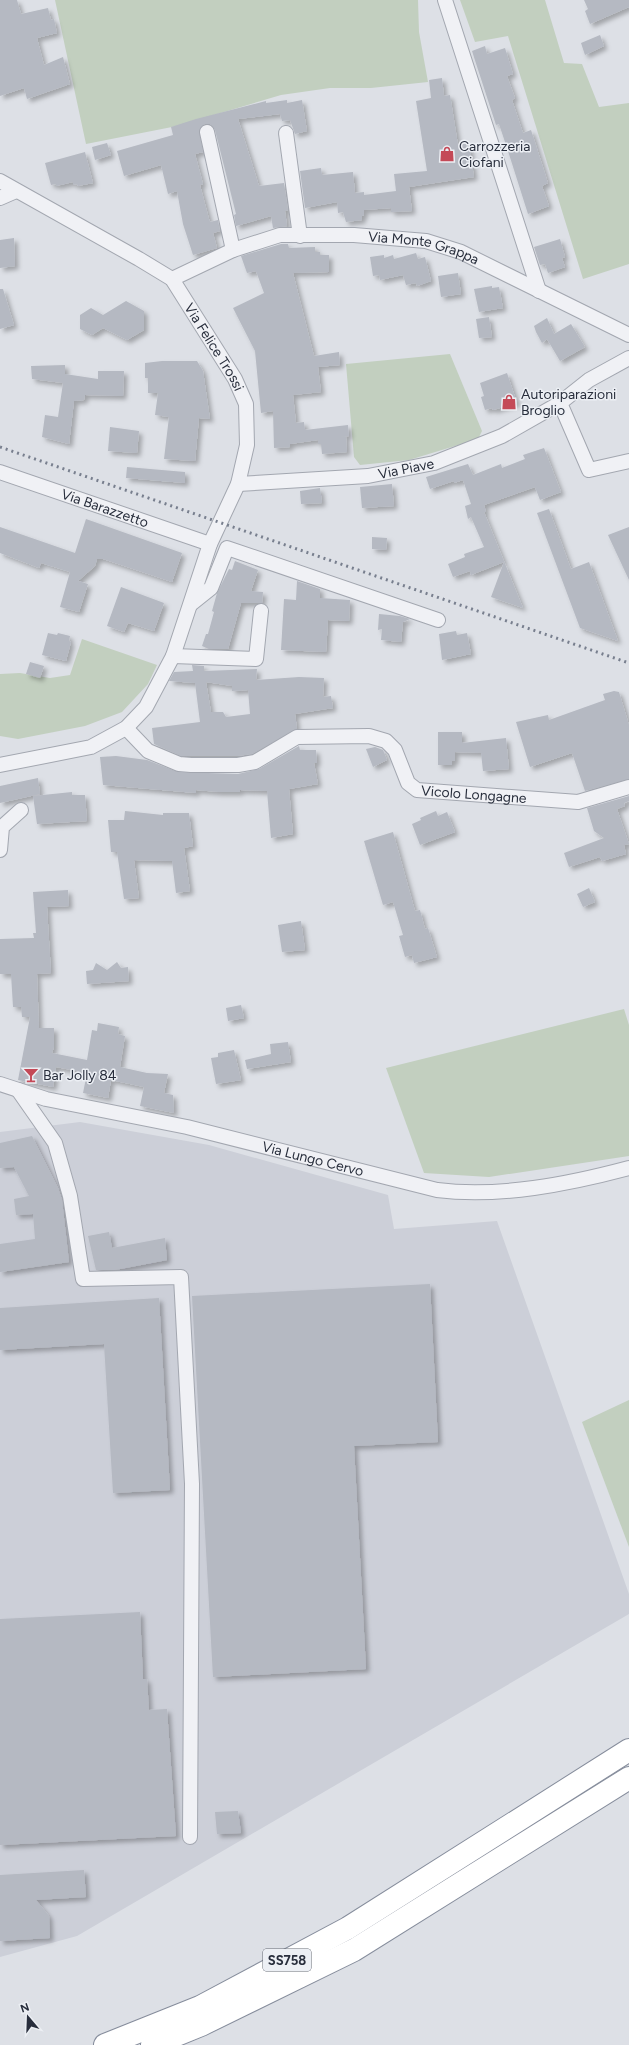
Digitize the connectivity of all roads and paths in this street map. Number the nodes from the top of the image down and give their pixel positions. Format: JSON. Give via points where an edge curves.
{"nodes":[{"id":1,"x":445,"y":0,"type":"edge"},
{"id":2,"x":207,"y":132,"type":"dead end"},
{"id":3,"x":286,"y":132,"type":"dead end"},
{"id":4,"x":0,"y":181,"type":"edge"},
{"id":5,"x":16,"y":190,"type":"junction"},
{"id":6,"x":0,"y":198,"type":"edge"},
{"id":7,"x":300,"y":236,"type":"junction"},
{"id":8,"x":233,"y":250,"type":"junction"},
{"id":9,"x":172,"y":279,"type":"junction"},
{"id":10,"x":539,"y":292,"type":"junction"},
{"id":11,"x":629,"y":335,"type":"edge"},
{"id":12,"x":629,"y":358,"type":"edge"},
{"id":13,"x":560,"y":403,"type":"junction"},
{"id":14,"x":629,"y":461,"type":"edge"},
{"id":15,"x":0,"y":472,"type":"edge"},
{"id":16,"x":238,"y":484,"type":"junction"},
{"id":17,"x":210,"y":544,"type":"junction"},
{"id":18,"x":190,"y":605,"type":"junction"},
{"id":19,"x":261,"y":611,"type":"dead end"},
{"id":20,"x":438,"y":620,"type":"dead end"},
{"id":21,"x":173,"y":656,"type":"junction"},
{"id":22,"x":126,"y":728,"type":"junction"},
{"id":23,"x":0,"y":765,"type":"edge"},
{"id":24,"x":629,"y":787,"type":"edge"},
{"id":25,"x":20,"y":810,"type":"dead end"},
{"id":26,"x":0,"y":850,"type":"edge"},
{"id":27,"x":0,"y":1084,"type":"edge"},
{"id":28,"x":18,"y":1090,"type":"junction"},
{"id":29,"x":629,"y":1168,"type":"edge"},
{"id":30,"x":629,"y":1750,"type":"edge"},
{"id":31,"x":629,"y":1778,"type":"edge"},
{"id":32,"x":190,"y":1837,"type":"dead end"},
{"id":33,"x":105,"y":2045,"type":"edge"},
{"id":34,"x":152,"y":2045,"type":"edge"}],
"edges":[{"from":1,"to":10,"type":"street"},
{"from":2,"to":8,"type":"street"},
{"from":3,"to":7,"type":"street"},
{"from":4,"to":5,"type":"street","name":"Via Felice Trossi"},
{"from":5,"to":6,"type":"street"},
{"from":5,"to":9,"type":"street","name":"Via Felice Trossi"},
{"from":7,"to":8,"type":"street","name":"Via Monte Grappa","via":[[280,235]]},
{"from":7,"to":10,"type":"street","name":"Via Monte Grappa","via":[[354,235],[426,241],[461,252]]},
{"from":8,"to":9,"type":"street","name":"Via Monte Grappa"},
{"from":9,"to":16,"type":"street","name":"Via Felice Trossi","via":[[235,378],[246,404],[247,445]]},
{"from":10,"to":11,"type":"street","name":"Via Monte Grappa"},
{"from":12,"to":13,"type":"street","name":"Via Piave","via":[[589,380]]},
{"from":13,"to":14,"type":"street","via":[[589,470]]},
{"from":13,"to":16,"type":"street","name":"Via Piave","via":[[502,436],[434,463],[368,476]]},
{"from":15,"to":17,"type":"street","name":"Via Barazzetto"},
{"from":16,"to":17,"type":"street","name":"Via Felice Trossi"},
{"from":17,"to":18,"type":"street","name":"Via Felice Trossi"},
{"from":18,"to":20,"type":"street","via":[[211,588],[227,548]]},
{"from":18,"to":21,"type":"street","name":"Via Felice Trossi"},
{"from":19,"to":21,"type":"street","via":[[256,659]]},
{"from":21,"to":22,"type":"street","name":"Via Felice Trossi","via":[[146,707]]},
{"from":22,"to":23,"type":"street","name":"Via Felice Trossi","via":[[91,747]]},
{"from":22,"to":24,"type":"street","name":"Vicolo Longagne","via":[[148,751],[179,764],[238,765],[255,762],[297,737],[369,736],[386,741],[395,750],[408,783],[418,790],[578,802]]},
{"from":25,"to":26,"type":"street","via":[[2,827]]},
{"from":27,"to":28,"type":"street","name":"Via Lungo Cervo"},
{"from":28,"to":29,"type":"street","name":"Via Lungo Cervo","via":[[46,1099],[186,1127],[437,1190],[465,1194],[510,1191]]},
{"from":28,"to":32,"type":"street","via":[[56,1143],[70,1196],[83,1280],[181,1277],[192,1484]]},
{"from":30,"to":33,"type":"highway","number":"SS758","via":[[348,1928],[200,2007]]},
{"from":31,"to":34,"type":"highway","number":"SS758","via":[[354,1950],[201,2025]]}]}
